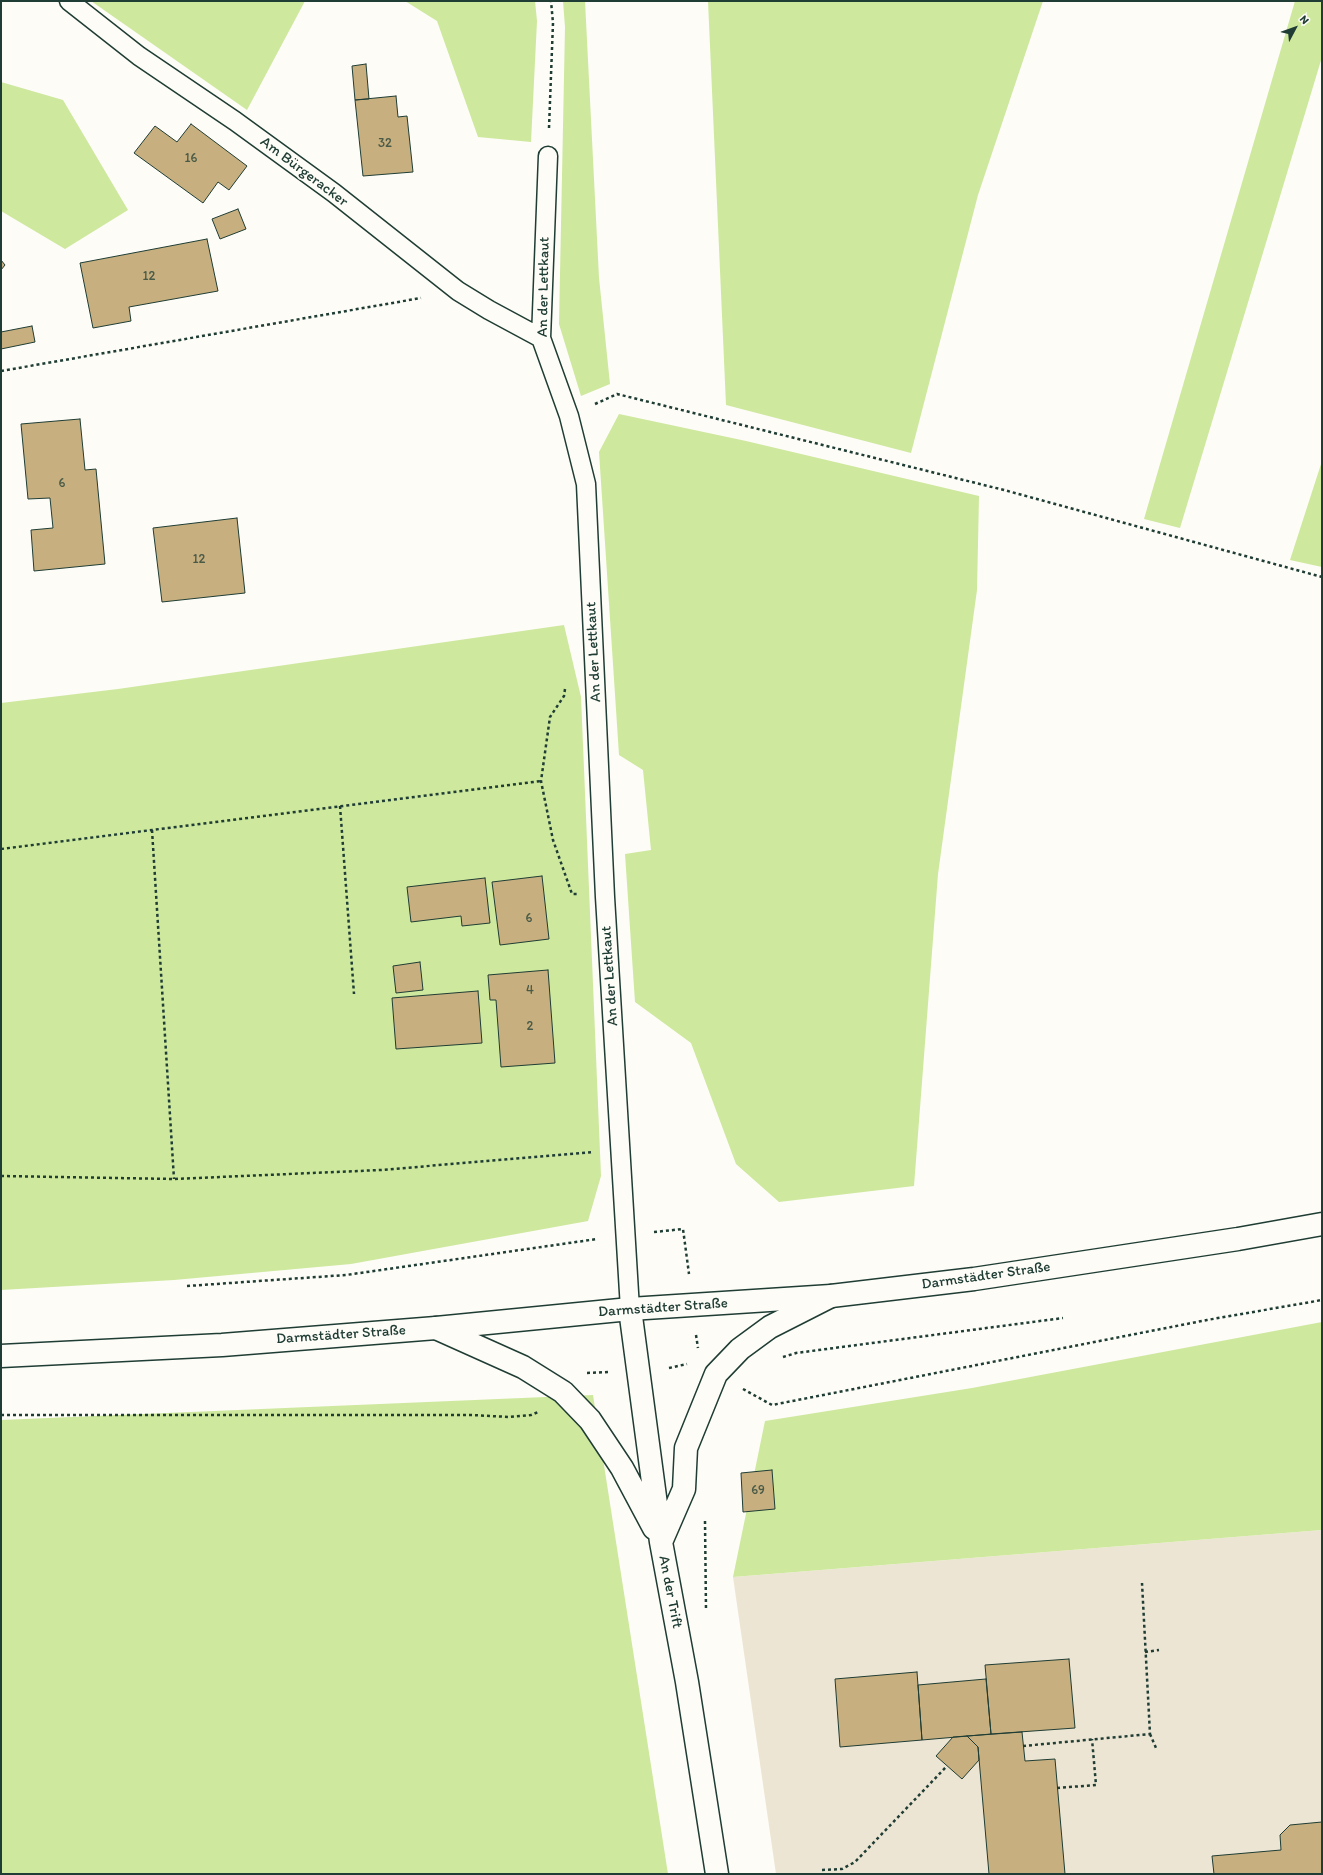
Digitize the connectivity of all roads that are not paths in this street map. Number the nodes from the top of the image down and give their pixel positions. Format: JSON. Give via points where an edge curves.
{"nodes":[{"id":1,"x":69,"y":1,"type":"edge"},
{"id":2,"x":548,"y":156,"type":"road end"},
{"id":3,"x":541,"y":338,"type":"junction"},
{"id":4,"x":1322,"y":1224,"type":"edge"},
{"id":5,"x":831,"y":1296,"type":"junction"},
{"id":6,"x":630,"y":1309,"type":"junction"},
{"id":7,"x":436,"y":1328,"type":"junction"},
{"id":8,"x":1,"y":1356,"type":"edge"},
{"id":9,"x":661,"y":1542,"type":"junction"},
{"id":10,"x":717,"y":1874,"type":"edge"}],
"edges":[{"from":1,"to":3,"type":"lane","name":"Am Bürgeracker","via":[[139,56],[235,120],[458,291]]},
{"from":2,"to":3,"type":"lane","name":"An der Lettkaut"},
{"from":3,"to":6,"type":"lane","name":"An der Lettkaut","via":[[569,416],[586,484],[605,897]]},
{"from":4,"to":5,"type":"main road","name":"Darmstädter Straße","via":[[974,1279]]},
{"from":5,"to":6,"type":"main road","name":"Darmstädter Straße"},
{"from":5,"to":9,"type":"main road","via":[[770,1326],[740,1348],[716,1374],[686,1448],[684,1490]]},
{"from":6,"to":7,"type":"main road","name":"Darmstädter Straße"},
{"from":6,"to":9,"type":"main road","name":"An der Trift"},
{"from":7,"to":8,"type":"main road","name":"Darmstädter Straße","via":[[222,1345]]},
{"from":7,"to":9,"type":"main road","via":[[523,1367],[563,1392],[590,1420],[622,1468]]},
{"from":9,"to":10,"type":"main road","name":"An der Trift","via":[[687,1682]]}]}
